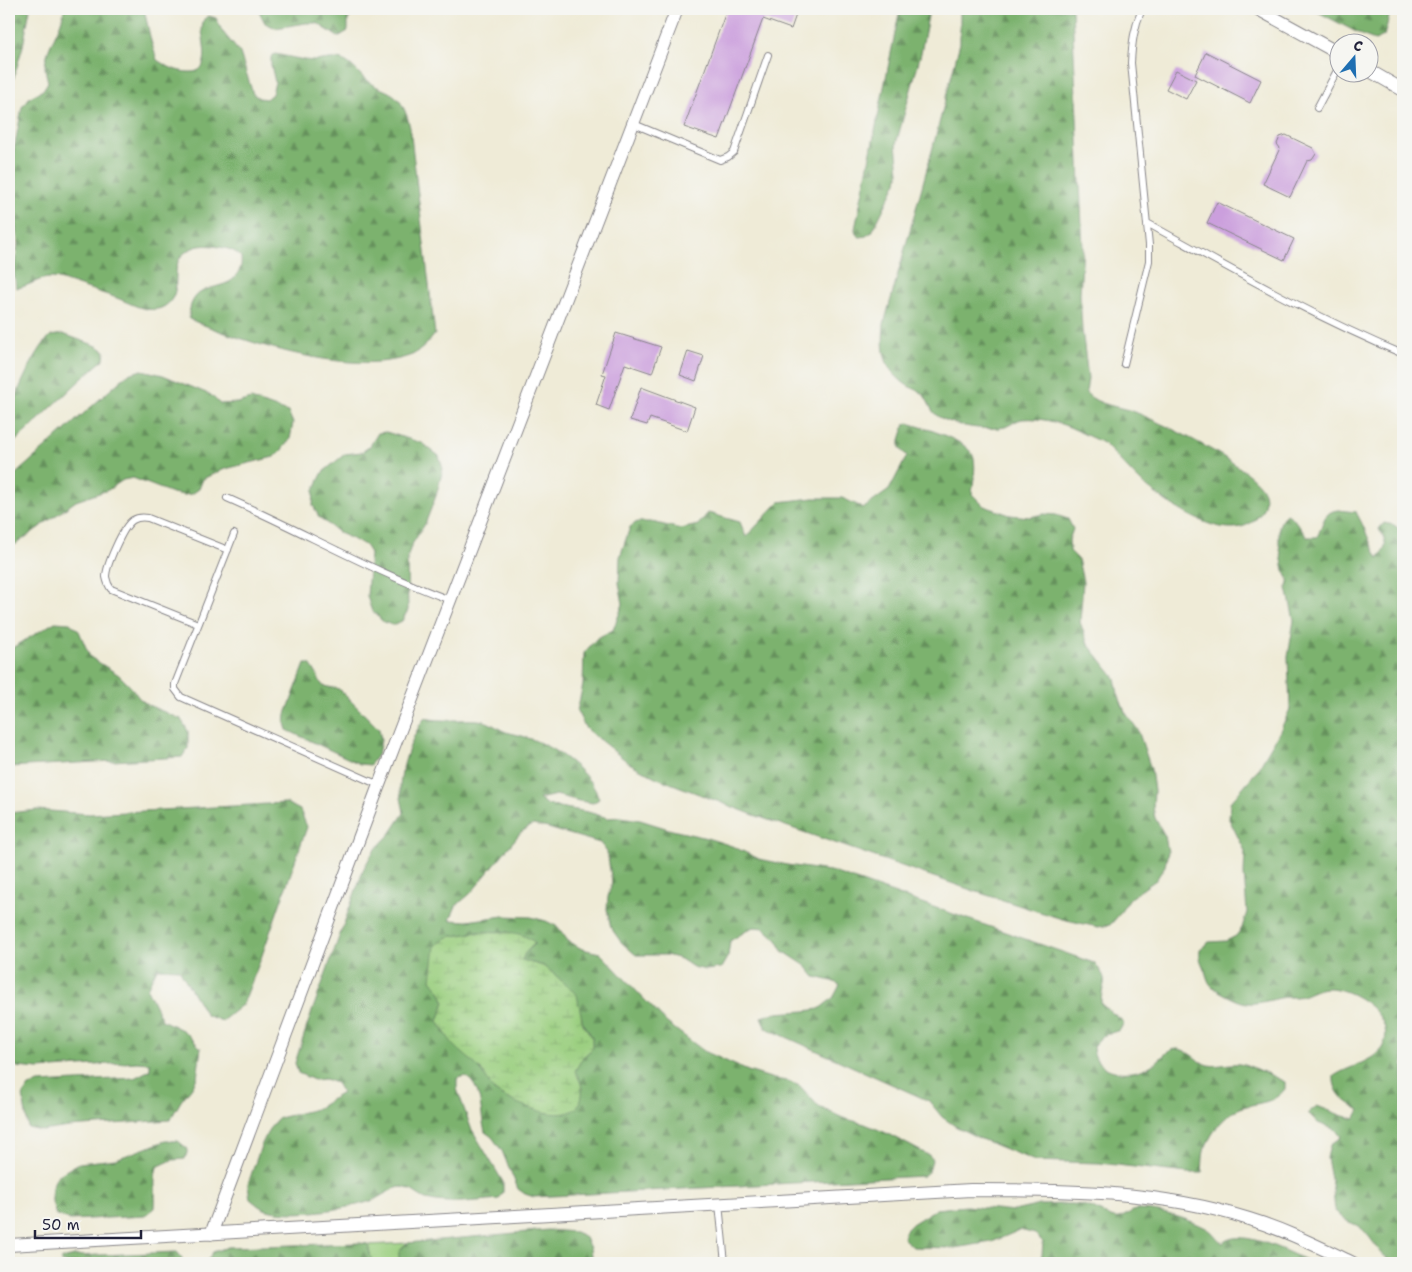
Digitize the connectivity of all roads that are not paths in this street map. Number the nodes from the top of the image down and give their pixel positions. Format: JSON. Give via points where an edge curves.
{"nodes":[{"id":1,"x":677,"y":9,"type":"edge"},
{"id":2,"x":1142,"y":9,"type":"edge"},
{"id":3,"x":1258,"y":9,"type":"edge"},
{"id":4,"x":1330,"y":49,"type":"edge"},
{"id":5,"x":768,"y":55,"type":"dead end"},
{"id":6,"x":1380,"y":77,"type":"edge"},
{"id":7,"x":1331,"y":82,"type":"edge"},
{"id":8,"x":1403,"y":90,"type":"edge"},
{"id":9,"x":1317,"y":108,"type":"dead end"},
{"id":10,"x":634,"y":124,"type":"junction"},
{"id":11,"x":1147,"y":223,"type":"junction"},
{"id":12,"x":1403,"y":354,"type":"edge"},
{"id":13,"x":1124,"y":364,"type":"dead end"},
{"id":14,"x":227,"y":498,"type":"dead end"},
{"id":15,"x":234,"y":534,"type":"dead end"},
{"id":16,"x":228,"y":550,"type":"junction"},
{"id":17,"x":450,"y":600,"type":"junction"},
{"id":18,"x":198,"y":624,"type":"junction"},
{"id":19,"x":379,"y":785,"type":"junction"},
{"id":20,"x":719,"y":1204,"type":"junction"},
{"id":21,"x":211,"y":1234,"type":"junction"},
{"id":22,"x":9,"y":1245,"type":"edge"},
{"id":23,"x":725,"y":1263,"type":"edge"},
{"id":24,"x":1353,"y":1263,"type":"edge"}],
"edges":[{"from":1,"to":10,"type":"street"},
{"from":2,"to":11,"type":"lane","via":[[1132,40],[1132,62]]},
{"from":3,"to":4,"type":"street"},
{"from":5,"to":10,"type":"lane","via":[[734,152],[728,157],[720,160]]},
{"from":6,"to":8,"type":"street"},
{"from":7,"to":9,"type":"lane"},
{"from":10,"to":17,"type":"street"},
{"from":11,"to":12,"type":"lane","via":[[1321,317]]},
{"from":11,"to":13,"type":"lane","via":[[1149,261]]},
{"from":14,"to":17,"type":"lane"},
{"from":15,"to":16,"type":"lane"},
{"from":16,"to":18,"type":"lane"},
{"from":16,"to":18,"type":"lane","via":[[140,517],[132,520],[119,540],[106,575],[111,589]]},
{"from":17,"to":19,"type":"street"},
{"from":18,"to":19,"type":"lane","via":[[175,684],[177,693]]},
{"from":19,"to":21,"type":"street"},
{"from":20,"to":21,"type":"street"},
{"from":20,"to":23,"type":"lane"},
{"from":20,"to":24,"type":"street","via":[[971,1190],[1066,1190],[1132,1195],[1187,1203],[1248,1218]]},
{"from":21,"to":22,"type":"street"}]}
